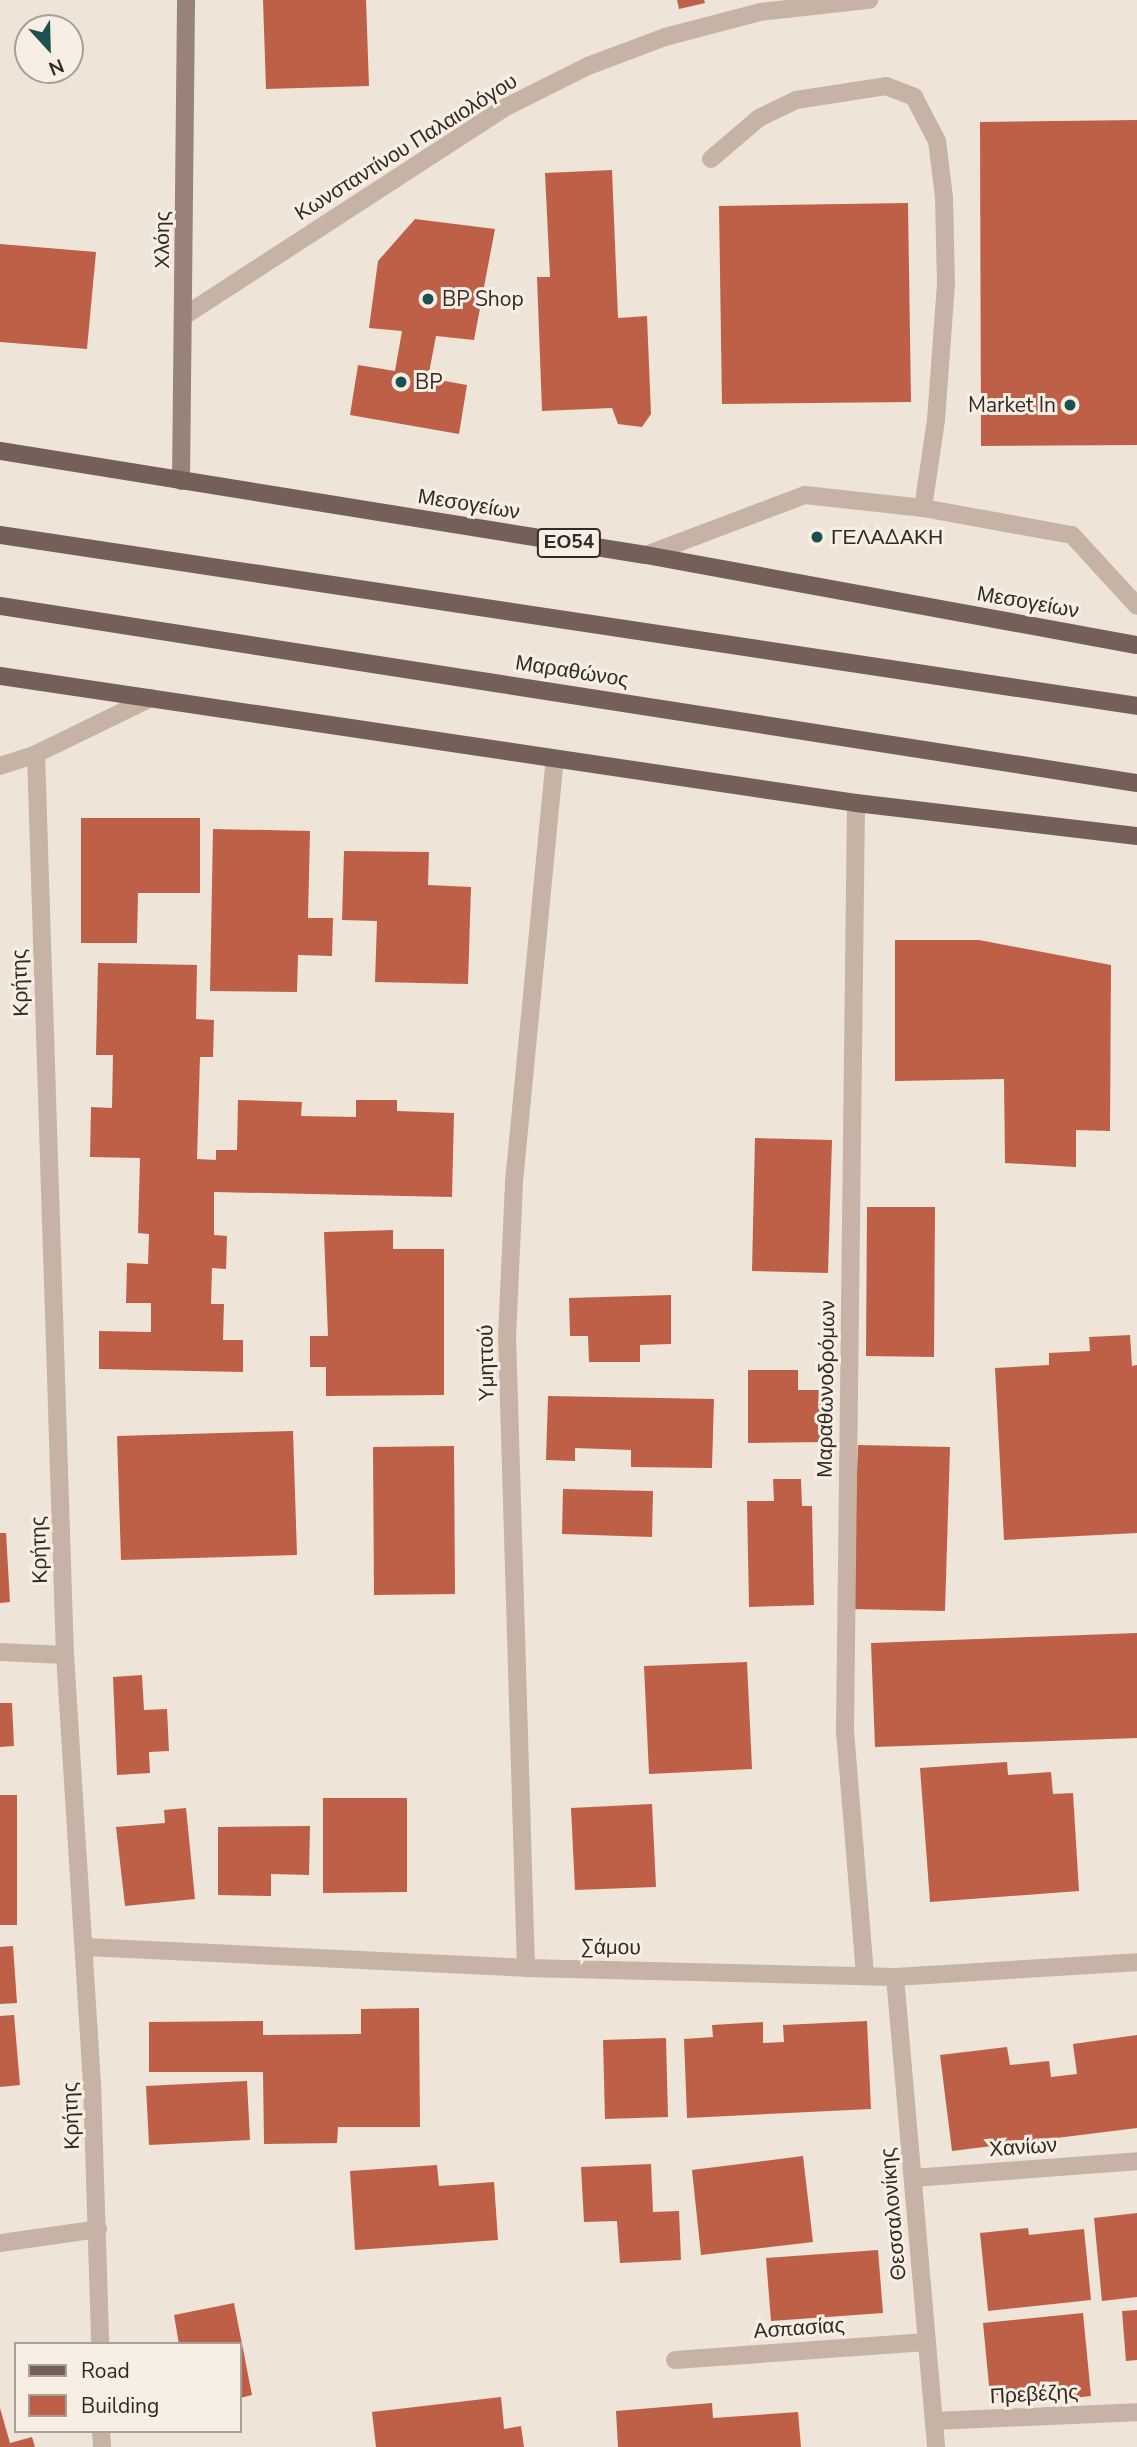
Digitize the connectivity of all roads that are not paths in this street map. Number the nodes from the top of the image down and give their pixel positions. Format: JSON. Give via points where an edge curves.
{"nodes":[{"id":1,"x":186,"y":0,"type":"edge"},
{"id":2,"x":869,"y":0,"type":"edge"},
{"id":3,"x":711,"y":159,"type":"dead end"},
{"id":4,"x":184,"y":316,"type":"junction"},
{"id":5,"x":0,"y":451,"type":"edge"},
{"id":6,"x":181,"y":481,"type":"junction"},
{"id":7,"x":923,"y":508,"type":"junction"},
{"id":8,"x":0,"y":535,"type":"edge"},
{"id":9,"x":646,"y":555,"type":"junction"},
{"id":10,"x":0,"y":606,"type":"edge"},
{"id":11,"x":1137,"y":606,"type":"edge"},
{"id":12,"x":1137,"y":645,"type":"edge"},
{"id":13,"x":0,"y":676,"type":"edge"},
{"id":14,"x":151,"y":698,"type":"junction"},
{"id":15,"x":1137,"y":706,"type":"edge"},
{"id":16,"x":36,"y":754,"type":"junction"},
{"id":17,"x":555,"y":760,"type":"junction"},
{"id":18,"x":0,"y":766,"type":"edge"},
{"id":19,"x":1137,"y":783,"type":"edge"},
{"id":20,"x":856,"y":803,"type":"junction"},
{"id":21,"x":1137,"y":836,"type":"edge"},
{"id":22,"x":0,"y":1652,"type":"edge"},
{"id":23,"x":65,"y":1655,"type":"junction"},
{"id":24,"x":85,"y":1947,"type":"junction"},
{"id":25,"x":1137,"y":1962,"type":"edge"},
{"id":26,"x":526,"y":1968,"type":"junction"},
{"id":27,"x":865,"y":1975,"type":"junction"},
{"id":28,"x":895,"y":1977,"type":"junction"},
{"id":29,"x":1137,"y":2161,"type":"edge"},
{"id":30,"x":913,"y":2178,"type":"junction"},
{"id":31,"x":98,"y":2229,"type":"junction"},
{"id":32,"x":0,"y":2243,"type":"edge"},
{"id":33,"x":100,"y":2342,"type":"edge"},
{"id":34,"x":926,"y":2342,"type":"junction"},
{"id":35,"x":675,"y":2360,"type":"dead end"},
{"id":36,"x":1137,"y":2412,"type":"edge"},
{"id":37,"x":934,"y":2421,"type":"junction"},
{"id":38,"x":936,"y":2447,"type":"edge"}],
"edges":[{"from":1,"to":4,"type":"street","name":"Χλόης"},
{"from":2,"to":4,"type":"street","name":"Κωνσταντίνου Παλαιολόγου","via":[[760,12],[665,37],[588,66],[506,107]]},
{"from":3,"to":7,"type":"street","via":[[759,118],[796,100],[886,86],[914,97],[937,141],[946,271],[936,420]]},
{"from":4,"to":6,"type":"street","name":"Χλόης"},
{"from":5,"to":6,"type":"main road","name":"Μεσογείων","number":"ΕΟ54"},
{"from":6,"to":9,"type":"main road","name":"Μεσογείων","number":"ΕΟ54"},
{"from":7,"to":9,"type":"street","via":[[804,495]]},
{"from":7,"to":11,"type":"street","via":[[1072,536]]},
{"from":8,"to":15,"type":"main road"},
{"from":9,"to":12,"type":"main road","name":"Μεσογείων","number":"ΕΟ54"},
{"from":10,"to":19,"type":"main road","name":"Μαραθώνος"},
{"from":13,"to":14,"type":"main road"},
{"from":14,"to":16,"type":"street"},
{"from":14,"to":17,"type":"main road"},
{"from":16,"to":18,"type":"street"},
{"from":16,"to":23,"type":"street","name":"Κρήτης"},
{"from":17,"to":20,"type":"main road"},
{"from":17,"to":26,"type":"street","name":"Υμηττού","via":[[514,1182],[507,1337]]},
{"from":20,"to":21,"type":"main road"},
{"from":20,"to":27,"type":"street","name":"Μαραθωνοδρόμων","via":[[845,1731]]},
{"from":22,"to":23,"type":"street"},
{"from":23,"to":24,"type":"street","name":"Κρήτης"},
{"from":24,"to":26,"type":"street","name":"Σάμου"},
{"from":24,"to":31,"type":"street","name":"Κρήτης"},
{"from":25,"to":28,"type":"street","name":"Σάμου"},
{"from":26,"to":27,"type":"street","name":"Σάμου"},
{"from":27,"to":28,"type":"street","name":"Σάμου"},
{"from":28,"to":30,"type":"street","name":"Θεσσαλονίκης"},
{"from":29,"to":30,"type":"street","name":"Χανίων"},
{"from":30,"to":34,"type":"street","name":"Θεσσαλονίκης"},
{"from":31,"to":32,"type":"street"},
{"from":31,"to":33,"type":"street","name":"Κρήτης"},
{"from":34,"to":35,"type":"street","name":"Ασπασίας"},
{"from":34,"to":37,"type":"street","name":"Θεσσαλονίκης"},
{"from":36,"to":37,"type":"street","name":"Πρεβέζης"},
{"from":37,"to":38,"type":"street","name":"Θεσσαλονίκης"}]}
